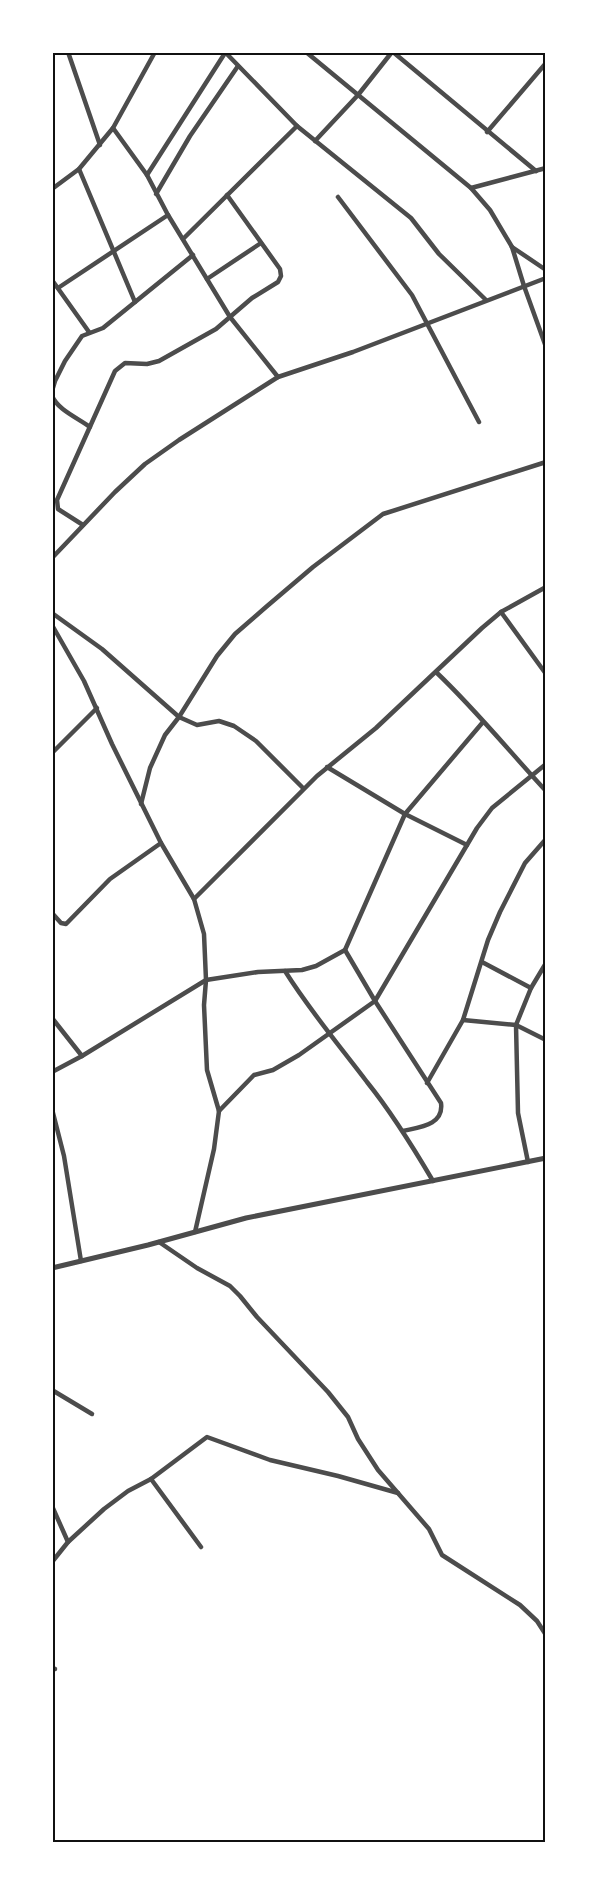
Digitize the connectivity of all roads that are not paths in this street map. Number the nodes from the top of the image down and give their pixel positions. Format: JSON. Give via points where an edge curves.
{"nodes":[{"id":1,"x":75,"y":52,"type":"edge"},
{"id":2,"x":155,"y":52,"type":"edge"},
{"id":3,"x":306,"y":52,"type":"edge"},
{"id":4,"x":392,"y":52,"type":"edge"},
{"id":5,"x":225,"y":53,"type":"edge"},
{"id":6,"x":69,"y":55,"type":"edge"},
{"id":7,"x":546,"y":63,"type":"edge"},
{"id":8,"x":238,"y":66,"type":"junction"},
{"id":9,"x":358,"y":95,"type":"junction"},
{"id":10,"x":297,"y":126,"type":"junction"},
{"id":11,"x":113,"y":128,"type":"junction"},
{"id":12,"x":487,"y":132,"type":"junction"},
{"id":13,"x":315,"y":141,"type":"junction"},
{"id":14,"x":100,"y":145,"type":"junction"},
{"id":15,"x":546,"y":168,"type":"edge"},
{"id":16,"x":79,"y":169,"type":"junction"},
{"id":17,"x":537,"y":171,"type":"junction"},
{"id":18,"x":147,"y":175,"type":"junction"},
{"id":19,"x":471,"y":188,"type":"junction"},
{"id":20,"x":52,"y":189,"type":"edge"},
{"id":21,"x":156,"y":194,"type":"junction"},
{"id":22,"x":227,"y":195,"type":"junction"},
{"id":23,"x":338,"y":197,"type":"dead end"},
{"id":24,"x":168,"y":215,"type":"junction"},
{"id":25,"x":183,"y":239,"type":"junction"},
{"id":26,"x":261,"y":243,"type":"junction"},
{"id":27,"x":512,"y":247,"type":"junction"},
{"id":28,"x":112,"y":251,"type":"junction"},
{"id":29,"x":193,"y":255,"type":"junction"},
{"id":30,"x":546,"y":270,"type":"edge"},
{"id":31,"x":546,"y":278,"type":"edge"},
{"id":32,"x":207,"y":279,"type":"junction"},
{"id":33,"x":52,"y":280,"type":"edge"},
{"id":34,"x":524,"y":286,"type":"junction"},
{"id":35,"x":58,"y":288,"type":"junction"},
{"id":36,"x":486,"y":300,"type":"junction"},
{"id":37,"x":135,"y":302,"type":"junction"},
{"id":38,"x":230,"y":317,"type":"junction"},
{"id":39,"x":428,"y":322,"type":"junction"},
{"id":40,"x":89,"y":332,"type":"junction"},
{"id":41,"x":546,"y":347,"type":"edge"},
{"id":42,"x":278,"y":377,"type":"junction"},
{"id":43,"x":52,"y":392,"type":"edge"},
{"id":44,"x":52,"y":396,"type":"edge"},
{"id":45,"x":479,"y":422,"type":"dead end"},
{"id":46,"x":90,"y":427,"type":"junction"},
{"id":47,"x":546,"y":462,"type":"edge"},
{"id":48,"x":83,"y":525,"type":"junction"},
{"id":49,"x":52,"y":558,"type":"edge"},
{"id":50,"x":546,"y":587,"type":"edge"},
{"id":51,"x":501,"y":612,"type":"junction"},
{"id":52,"x":52,"y":613,"type":"edge"},
{"id":53,"x":52,"y":625,"type":"edge"},
{"id":54,"x":436,"y":672,"type":"junction"},
{"id":55,"x":546,"y":674,"type":"edge"},
{"id":56,"x":97,"y":708,"type":"junction"},
{"id":57,"x":179,"y":717,"type":"junction"},
{"id":58,"x":483,"y":722,"type":"junction"},
{"id":59,"x":52,"y":753,"type":"edge"},
{"id":60,"x":546,"y":764,"type":"edge"},
{"id":61,"x":327,"y":767,"type":"junction"},
{"id":62,"x":531,"y":775,"type":"junction"},
{"id":63,"x":303,"y":788,"type":"junction"},
{"id":64,"x":546,"y":791,"type":"edge"},
{"id":65,"x":141,"y":804,"type":"junction"},
{"id":66,"x":405,"y":814,"type":"junction"},
{"id":67,"x":546,"y":839,"type":"edge"},
{"id":68,"x":161,"y":843,"type":"junction"},
{"id":69,"x":467,"y":844,"type":"junction"},
{"id":70,"x":194,"y":899,"type":"junction"},
{"id":71,"x":52,"y":913,"type":"edge"},
{"id":72,"x":345,"y":950,"type":"junction"},
{"id":73,"x":482,"y":962,"type":"junction"},
{"id":74,"x":546,"y":963,"type":"edge"},
{"id":75,"x":285,"y":971,"type":"junction"},
{"id":76,"x":206,"y":980,"type":"junction"},
{"id":77,"x":531,"y":987,"type":"junction"},
{"id":78,"x":375,"y":1001,"type":"junction"},
{"id":79,"x":52,"y":1018,"type":"edge"},
{"id":80,"x":463,"y":1020,"type":"junction"},
{"id":81,"x":516,"y":1025,"type":"junction"},
{"id":82,"x":329,"y":1035,"type":"junction"},
{"id":83,"x":546,"y":1040,"type":"edge"},
{"id":84,"x":82,"y":1056,"type":"junction"},
{"id":85,"x":52,"y":1071,"type":"edge"},
{"id":86,"x":427,"y":1083,"type":"junction"},
{"id":87,"x":52,"y":1109,"type":"edge"},
{"id":88,"x":219,"y":1111,"type":"junction"},
{"id":89,"x":403,"y":1131,"type":"junction"},
{"id":90,"x":546,"y":1158,"type":"edge"},
{"id":91,"x":528,"y":1162,"type":"junction"},
{"id":92,"x":433,"y":1181,"type":"junction"},
{"id":93,"x":195,"y":1232,"type":"junction"},
{"id":94,"x":159,"y":1242,"type":"junction"},
{"id":95,"x":81,"y":1261,"type":"junction"},
{"id":96,"x":52,"y":1268,"type":"edge"},
{"id":97,"x":52,"y":1390,"type":"edge"},
{"id":98,"x":92,"y":1414,"type":"dead end"},
{"id":99,"x":151,"y":1479,"type":"junction"},
{"id":100,"x":398,"y":1493,"type":"junction"},
{"id":101,"x":52,"y":1506,"type":"edge"},
{"id":102,"x":68,"y":1542,"type":"junction"},
{"id":103,"x":201,"y":1547,"type":"dead end"},
{"id":104,"x":52,"y":1562,"type":"edge"},
{"id":105,"x":546,"y":1635,"type":"edge"}],
"edges":[{"from":1,"to":6,"type":"street"},
{"from":2,"to":11,"type":"street"},
{"from":3,"to":9,"type":"street"},
{"from":4,"to":9,"type":"street"},
{"from":4,"to":12,"type":"street"},
{"from":5,"to":8,"type":"street"},
{"from":5,"to":18,"type":"street"},
{"from":6,"to":14,"type":"street"},
{"from":7,"to":12,"type":"street"},
{"from":8,"to":10,"type":"street"},
{"from":8,"to":21,"type":"street"},
{"from":9,"to":13,"type":"street"},
{"from":9,"to":19,"type":"street"},
{"from":10,"to":13,"type":"street"},
{"from":10,"to":22,"type":"street"},
{"from":11,"to":14,"type":"street"},
{"from":11,"to":18,"type":"street"},
{"from":12,"to":17,"type":"street"},
{"from":13,"to":36,"type":"street","via":[[411,218],[439,254]]},
{"from":14,"to":16,"type":"street"},
{"from":15,"to":17,"type":"street"},
{"from":16,"to":20,"type":"street"},
{"from":16,"to":28,"type":"street"},
{"from":17,"to":19,"type":"street"},
{"from":18,"to":21,"type":"street"},
{"from":19,"to":27,"type":"street","via":[[490,210]]},
{"from":21,"to":24,"type":"street"},
{"from":22,"to":25,"type":"street"},
{"from":22,"to":26,"type":"street"},
{"from":23,"to":39,"type":"street"},
{"from":24,"to":25,"type":"street"},
{"from":24,"to":28,"type":"street"},
{"from":25,"to":29,"type":"street"},
{"from":26,"to":32,"type":"street"},
{"from":26,"to":38,"type":"street","via":[[281,276]]},
{"from":27,"to":30,"type":"street"},
{"from":27,"to":34,"type":"street"},
{"from":28,"to":35,"type":"street"},
{"from":28,"to":37,"type":"street"},
{"from":29,"to":32,"type":"street"},
{"from":29,"to":37,"type":"street"},
{"from":31,"to":34,"type":"street"},
{"from":32,"to":38,"type":"street"},
{"from":33,"to":35,"type":"street"},
{"from":34,"to":36,"type":"street"},
{"from":34,"to":41,"type":"street"},
{"from":35,"to":40,"type":"street"},
{"from":36,"to":39,"type":"street"},
{"from":37,"to":40,"type":"street","via":[[103,328]]},
{"from":38,"to":42,"type":"street"},
{"from":38,"to":46,"type":"street","via":[[159,362],[121,365]]},
{"from":39,"to":42,"type":"street"},
{"from":39,"to":45,"type":"street"},
{"from":40,"to":43,"type":"street","via":[[65,361]]},
{"from":42,"to":48,"type":"street","via":[[145,464]]},
{"from":44,"to":46,"type":"street"},
{"from":46,"to":48,"type":"street","via":[[57,500],[58,509]]},
{"from":47,"to":57,"type":"street","via":[[392,509],[377,518],[235,634]]},
{"from":48,"to":49,"type":"street"},
{"from":50,"to":51,"type":"street"},
{"from":51,"to":54,"type":"street"},
{"from":51,"to":55,"type":"street"},
{"from":52,"to":57,"type":"street","via":[[102,649]]},
{"from":53,"to":56,"type":"street"},
{"from":54,"to":58,"type":"street"},
{"from":54,"to":61,"type":"street"},
{"from":56,"to":59,"type":"street"},
{"from":56,"to":65,"type":"street"},
{"from":57,"to":63,"type":"street","via":[[197,725],[219,721],[234,726],[256,741]]},
{"from":57,"to":65,"type":"street","via":[[156,752]]},
{"from":58,"to":62,"type":"street"},
{"from":58,"to":66,"type":"street"},
{"from":60,"to":62,"type":"street"},
{"from":61,"to":63,"type":"street"},
{"from":61,"to":66,"type":"street"},
{"from":62,"to":64,"type":"street"},
{"from":62,"to":69,"type":"street","via":[[492,808]]},
{"from":63,"to":70,"type":"street"},
{"from":65,"to":68,"type":"street"},
{"from":66,"to":69,"type":"street"},
{"from":66,"to":72,"type":"street"},
{"from":67,"to":73,"type":"street","via":[[525,863],[508,894]]},
{"from":68,"to":70,"type":"street"},
{"from":68,"to":71,"type":"street","via":[[110,879],[66,924]]},
{"from":69,"to":78,"type":"street"},
{"from":70,"to":76,"type":"street","via":[[204,934]]},
{"from":72,"to":75,"type":"street","via":[[316,966]]},
{"from":72,"to":78,"type":"street"},
{"from":73,"to":77,"type":"street"},
{"from":73,"to":80,"type":"street"},
{"from":74,"to":77,"type":"street"},
{"from":75,"to":76,"type":"street"},
{"from":75,"to":82,"type":"street"},
{"from":76,"to":84,"type":"street"},
{"from":76,"to":88,"type":"street","via":[[207,1070]]},
{"from":77,"to":81,"type":"street"},
{"from":78,"to":82,"type":"street"},
{"from":78,"to":86,"type":"street"},
{"from":79,"to":84,"type":"street"},
{"from":80,"to":81,"type":"street"},
{"from":80,"to":86,"type":"street"},
{"from":81,"to":83,"type":"street"},
{"from":81,"to":91,"type":"street","via":[[518,1113]]},
{"from":82,"to":88,"type":"street","via":[[273,1070],[254,1075]]},
{"from":82,"to":89,"type":"street"},
{"from":84,"to":85,"type":"street"},
{"from":86,"to":89,"type":"street","via":[[441,1103],[438,1119]]},
{"from":87,"to":95,"type":"street"},
{"from":88,"to":93,"type":"street"},
{"from":89,"to":92,"type":"street"},
{"from":90,"to":91,"type":"street"},
{"from":91,"to":92,"type":"street"},
{"from":92,"to":93,"type":"street","via":[[246,1218]]},
{"from":93,"to":94,"type":"street"},
{"from":94,"to":95,"type":"street"},
{"from":94,"to":100,"type":"street","via":[[240,1296],[328,1392],[348,1417],[368,1455]]},
{"from":95,"to":96,"type":"street"},
{"from":97,"to":98,"type":"street"},
{"from":99,"to":100,"type":"street","via":[[207,1437],[270,1460]]},
{"from":99,"to":102,"type":"street","via":[[104,1509]]},
{"from":99,"to":103,"type":"street"},
{"from":100,"to":105,"type":"street","via":[[429,1530],[445,1558],[520,1605]]},
{"from":101,"to":102,"type":"street"},
{"from":102,"to":104,"type":"street"}]}
